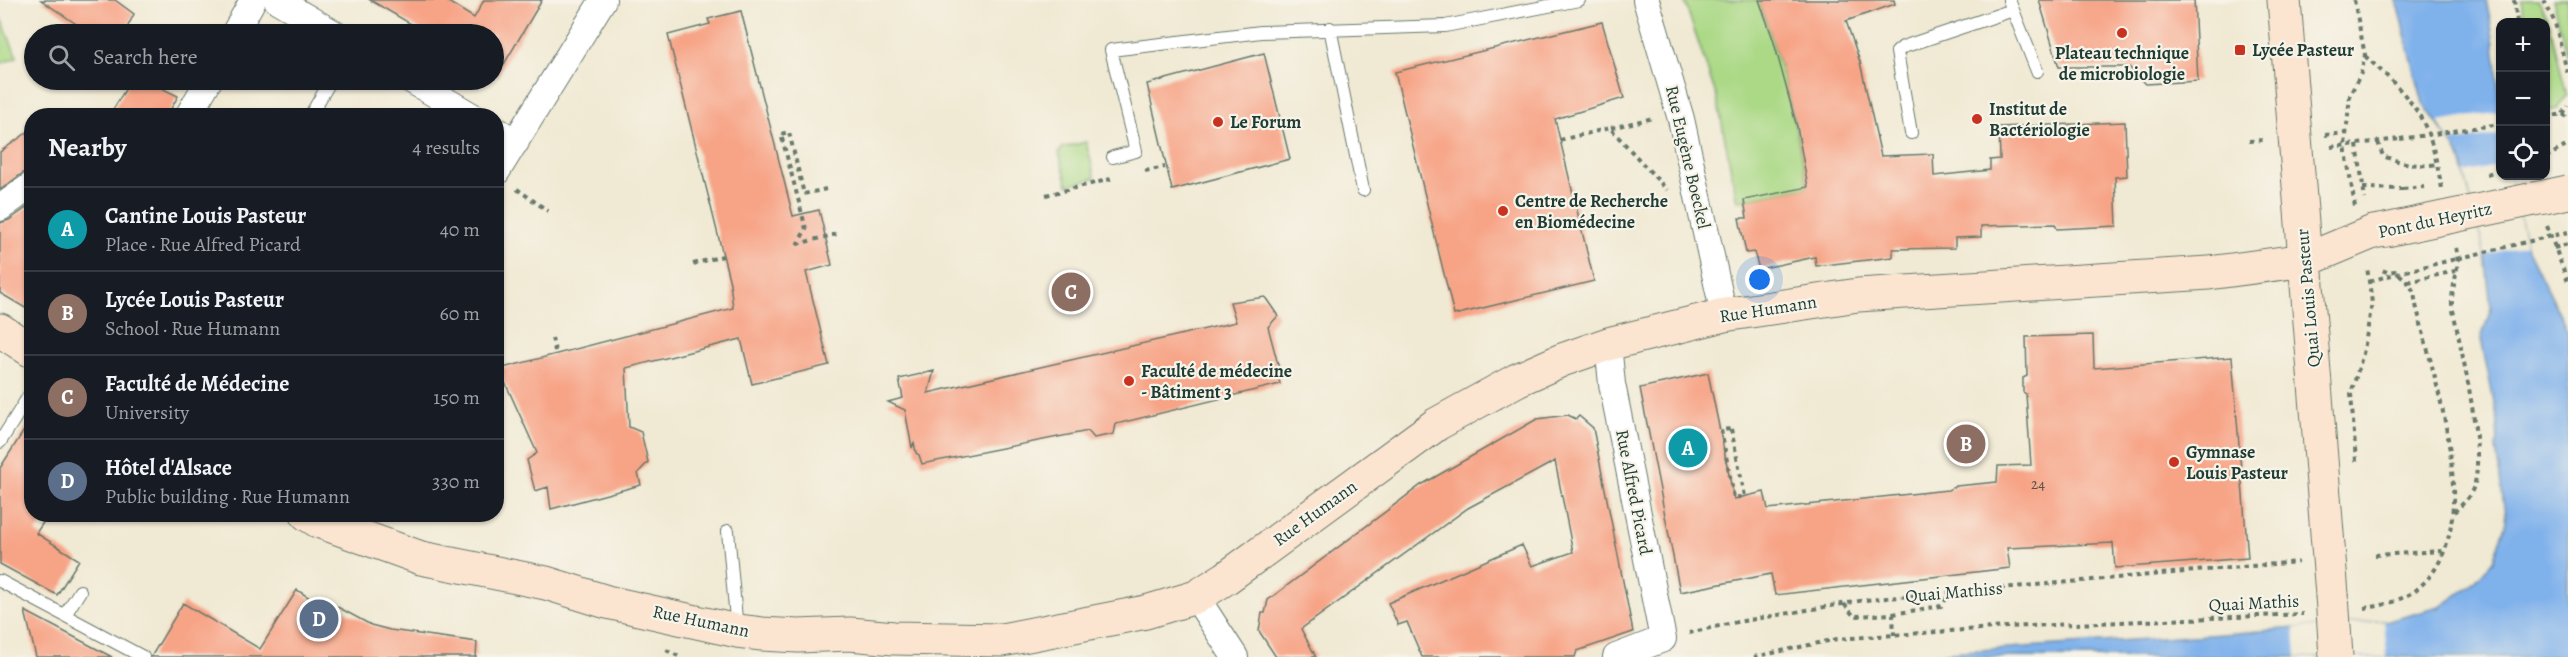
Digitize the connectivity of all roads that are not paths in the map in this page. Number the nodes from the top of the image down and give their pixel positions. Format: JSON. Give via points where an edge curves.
{"nodes":[{"id":1,"x":253,"y":0,"type":"edge"},
{"id":2,"x":277,"y":0,"type":"edge"},
{"id":3,"x":603,"y":0,"type":"edge"},
{"id":4,"x":1579,"y":0,"type":"edge"},
{"id":5,"x":1646,"y":0,"type":"edge"},
{"id":6,"x":2284,"y":0,"type":"edge"},
{"id":7,"x":2011,"y":5,"type":"edge"},
{"id":8,"x":240,"y":24,"type":"edge"},
{"id":9,"x":318,"y":24,"type":"edge"},
{"id":10,"x":1330,"y":28,"type":"junction"},
{"id":11,"x":2037,"y":71,"type":"dead end"},
{"id":12,"x":202,"y":90,"type":"edge"},
{"id":13,"x":325,"y":90,"type":"edge"},
{"id":14,"x":428,"y":90,"type":"edge"},
{"id":15,"x":192,"y":108,"type":"edge"},
{"id":16,"x":315,"y":108,"type":"edge"},
{"id":17,"x":458,"y":108,"type":"edge"},
{"id":18,"x":1911,"y":133,"type":"dead end"},
{"id":19,"x":506,"y":136,"type":"edge"},
{"id":20,"x":1113,"y":157,"type":"dead end"},
{"id":21,"x":505,"y":180,"type":"edge"},
{"id":22,"x":1363,"y":190,"type":"dead end"},
{"id":23,"x":24,"y":191,"type":"edge"},
{"id":24,"x":2568,"y":192,"type":"edge"},
{"id":25,"x":0,"y":208,"type":"edge"},
{"id":26,"x":2306,"y":260,"type":"junction"},
{"id":27,"x":1724,"y":315,"type":"junction"},
{"id":28,"x":0,"y":330,"type":"edge"},
{"id":29,"x":1608,"y":344,"type":"junction"},
{"id":30,"x":24,"y":346,"type":"edge"},
{"id":31,"x":24,"y":404,"type":"edge"},
{"id":32,"x":0,"y":442,"type":"edge"},
{"id":33,"x":328,"y":522,"type":"edge"},
{"id":34,"x":728,"y":531,"type":"dead end"},
{"id":35,"x":0,"y":581,"type":"edge"},
{"id":36,"x":80,"y":591,"type":"dead end"},
{"id":37,"x":1196,"y":597,"type":"junction"},
{"id":38,"x":65,"y":615,"type":"junction"},
{"id":39,"x":754,"y":641,"type":"edge"},
{"id":40,"x":895,"y":648,"type":"edge"},
{"id":41,"x":143,"y":657,"type":"edge"},
{"id":42,"x":1235,"y":657,"type":"edge"},
{"id":43,"x":1616,"y":657,"type":"edge"},
{"id":44,"x":2336,"y":657,"type":"edge"}],
"edges":[{"from":1,"to":8,"type":"street"},
{"from":2,"to":9,"type":"street"},
{"from":3,"to":19,"type":"street"},
{"from":4,"to":10,"type":"lane","via":[[1445,26]]},
{"from":5,"to":27,"type":"street","name":"Rue Eugène Boeckel","via":[[1679,111]]},
{"from":6,"to":26,"type":"street","name":"Quai Louis Pasteur"},
{"from":7,"to":11,"type":"lane"},
{"from":7,"to":18,"type":"lane","via":[[1897,52]]},
{"from":10,"to":20,"type":"lane","via":[[1111,50],[1136,151]]},
{"from":10,"to":22,"type":"lane"},
{"from":12,"to":15,"type":"street"},
{"from":13,"to":16,"type":"lane"},
{"from":14,"to":17,"type":"street"},
{"from":19,"to":21,"type":"street"},
{"from":23,"to":25,"type":"street"},
{"from":24,"to":26,"type":"street","name":"Pont du Heyritz","bridge":true,"via":[[2373,232]]},
{"from":26,"to":27,"type":"street","name":"Rue Humann","via":[[2209,273],[1858,295]]},
{"from":26,"to":44,"type":"street","name":"Quai Louis Pasteur","bridge":true,"via":[[2345,602]]},
{"from":27,"to":29,"type":"street","name":"Rue Humann"},
{"from":28,"to":30,"type":"street"},
{"from":29,"to":37,"type":"street","name":"Rue Humann","via":[[1517,380],[1437,424]]},
{"from":29,"to":43,"type":"street","name":"Rue Alfred Picard","via":[[1612,384],[1663,639]]},
{"from":31,"to":32,"type":"lane"},
{"from":33,"to":39,"type":"street","name":"Rue Humann","via":[[421,558],[546,583]]},
{"from":34,"to":39,"type":"lane"},
{"from":35,"to":38,"type":"lane"},
{"from":36,"to":38,"type":"lane"},
{"from":37,"to":40,"type":"street","name":"Rue Humann","via":[[1111,620],[1002,640]]},
{"from":37,"to":42,"type":"street"},
{"from":38,"to":41,"type":"lane"},
{"from":39,"to":40,"type":"street","name":"Rue Humann","via":[[850,634]]}]}
